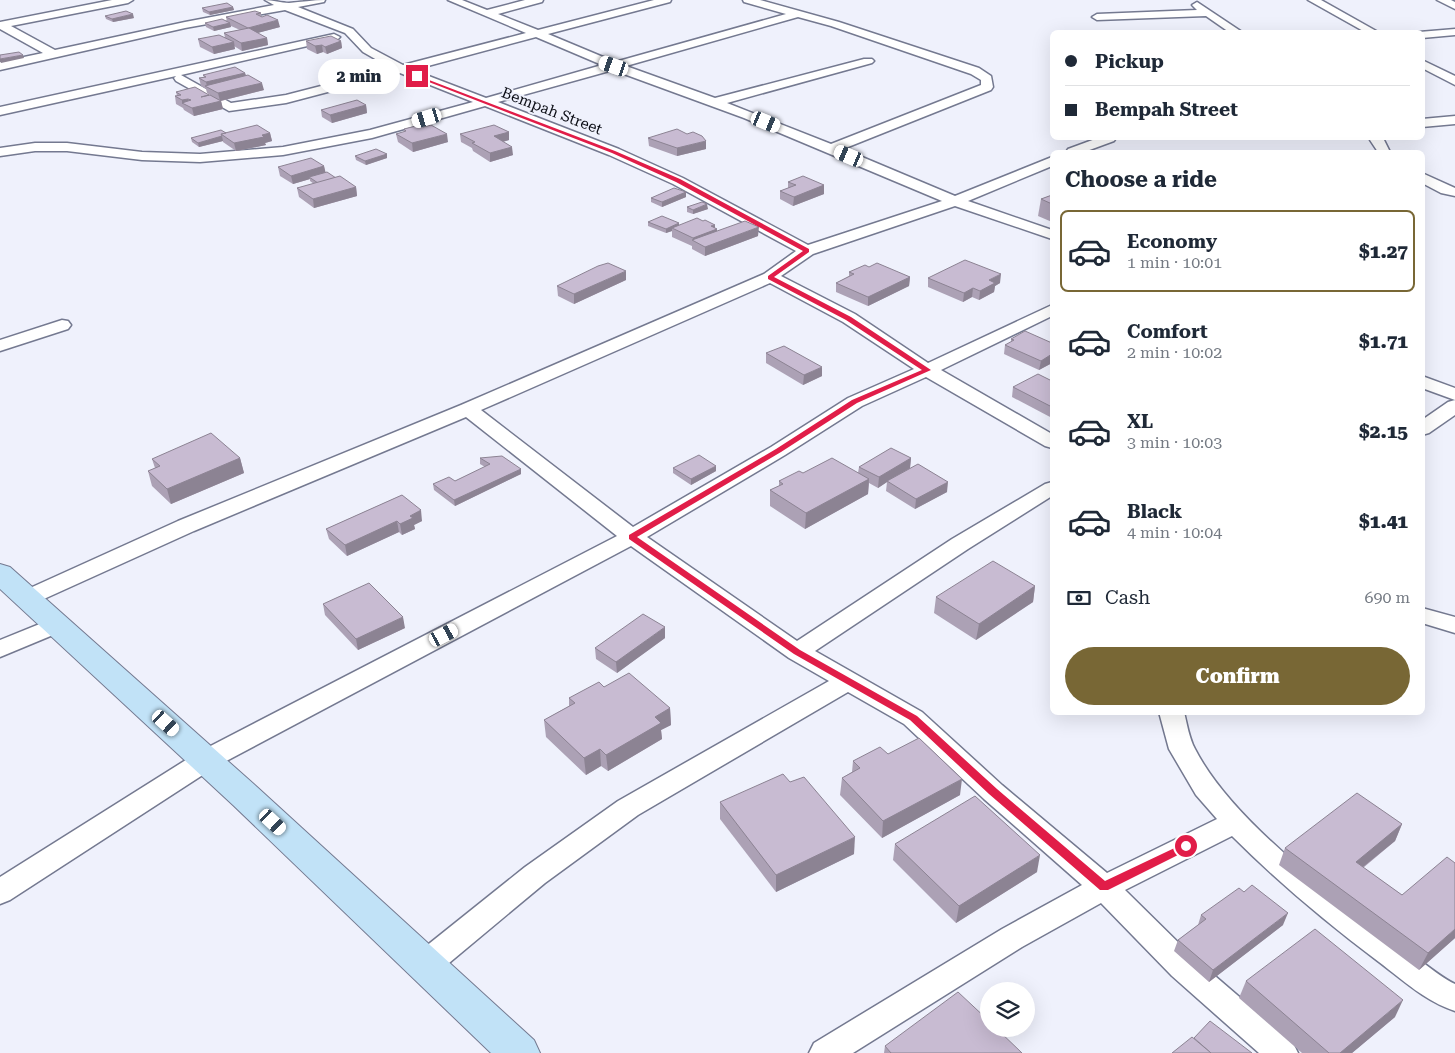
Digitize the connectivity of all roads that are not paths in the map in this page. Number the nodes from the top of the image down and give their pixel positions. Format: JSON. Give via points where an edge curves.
{"nodes":[{"id":1,"x":128,"y":0,"type":"edge"},
{"id":2,"x":270,"y":0,"type":"edge"},
{"id":3,"x":320,"y":0,"type":"edge"},
{"id":4,"x":453,"y":0,"type":"edge"},
{"id":5,"x":538,"y":0,"type":"edge"},
{"id":6,"x":666,"y":0,"type":"edge"},
{"id":7,"x":748,"y":0,"type":"edge"},
{"id":8,"x":1190,"y":0,"type":"edge"},
{"id":9,"x":1313,"y":0,"type":"edge"},
{"id":10,"x":1442,"y":0,"type":"edge"},
{"id":11,"x":1455,"y":6,"type":"edge"},
{"id":12,"x":286,"y":7,"type":"junction"},
{"id":13,"x":487,"y":13,"type":"junction"},
{"id":14,"x":1208,"y":13,"type":"junction"},
{"id":15,"x":798,"y":14,"type":"junction"},
{"id":16,"x":1097,"y":17,"type":"dead end"},
{"id":17,"x":1,"y":25,"type":"edge"},
{"id":18,"x":1233,"y":30,"type":"edge"},
{"id":19,"x":1368,"y":30,"type":"edge"},
{"id":20,"x":1455,"y":32,"type":"edge"},
{"id":21,"x":352,"y":34,"type":"junction"},
{"id":22,"x":538,"y":34,"type":"junction"},
{"id":23,"x":1425,"y":35,"type":"edge"},
{"id":24,"x":53,"y":54,"type":"junction"},
{"id":25,"x":868,"y":61,"type":"dead end"},
{"id":26,"x":1425,"y":65,"type":"edge"},
{"id":27,"x":0,"y":66,"type":"edge"},
{"id":28,"x":614,"y":66,"type":"junction"},
{"id":29,"x":401,"y":69,"type":"junction"},
{"id":30,"x":180,"y":78,"type":"dead end"},
{"id":31,"x":1455,"y":81,"type":"edge"},
{"id":32,"x":481,"y":101,"type":"junction"},
{"id":33,"x":715,"y":102,"type":"junction"},
{"id":34,"x":0,"y":111,"type":"edge"},
{"id":35,"x":1455,"y":120,"type":"edge"},
{"id":36,"x":1425,"y":123,"type":"edge"},
{"id":37,"x":1104,"y":140,"type":"edge"},
{"id":38,"x":831,"y":148,"type":"junction"},
{"id":39,"x":1078,"y":150,"type":"edge"},
{"id":40,"x":0,"y":152,"type":"edge"},
{"id":41,"x":1050,"y":162,"type":"edge"},
{"id":42,"x":1425,"y":179,"type":"edge"},
{"id":43,"x":1455,"y":192,"type":"edge"},
{"id":44,"x":955,"y":201,"type":"junction"},
{"id":45,"x":1050,"y":233,"type":"edge"},
{"id":46,"x":807,"y":251,"type":"junction"},
{"id":47,"x":770,"y":277,"type":"junction"},
{"id":48,"x":1050,"y":311,"type":"edge"},
{"id":49,"x":62,"y":325,"type":"dead end"},
{"id":50,"x":0,"y":346,"type":"edge"},
{"id":51,"x":927,"y":370,"type":"junction"},
{"id":52,"x":1425,"y":382,"type":"edge"},
{"id":53,"x":1455,"y":395,"type":"edge"},
{"id":54,"x":1455,"y":406,"type":"edge"},
{"id":55,"x":468,"y":409,"type":"junction"},
{"id":56,"x":1425,"y":427,"type":"edge"},
{"id":57,"x":1050,"y":441,"type":"edge"},
{"id":58,"x":1050,"y":489,"type":"edge"},
{"id":59,"x":632,"y":537,"type":"junction"},
{"id":60,"x":0,"y":573,"type":"edge"},
{"id":61,"x":27,"y":598,"type":"junction"},
{"id":62,"x":1425,"y":616,"type":"edge"},
{"id":63,"x":57,"y":625,"type":"junction"},
{"id":64,"x":1455,"y":625,"type":"edge"},
{"id":65,"x":0,"y":649,"type":"edge"},
{"id":66,"x":797,"y":652,"type":"junction"},
{"id":67,"x":847,"y":682,"type":"junction"},
{"id":68,"x":1172,"y":715,"type":"edge"},
{"id":69,"x":206,"y":760,"type":"junction"},
{"id":70,"x":1236,"y":822,"type":"junction"},
{"id":71,"x":1104,"y":887,"type":"junction"},
{"id":72,"x":0,"y":892,"type":"edge"},
{"id":73,"x":426,"y":964,"type":"junction"},
{"id":74,"x":1450,"y":992,"type":"edge"},
{"id":75,"x":520,"y":1053,"type":"edge"},
{"id":76,"x":826,"y":1053,"type":"edge"},
{"id":77,"x":1282,"y":1053,"type":"edge"}],
"edges":[{"from":1,"to":17,"type":"street"},
{"from":2,"to":12,"type":"street","name":"Bempah Street"},
{"from":3,"to":12,"type":"street"},
{"from":4,"to":13,"type":"street"},
{"from":5,"to":13,"type":"street"},
{"from":6,"to":22,"type":"street"},
{"from":7,"to":15,"type":"street"},
{"from":8,"to":14,"type":"street"},
{"from":9,"to":19,"type":"street"},
{"from":10,"to":11,"type":"street"},
{"from":12,"to":21,"type":"street","name":"Bempah Street"},
{"from":12,"to":24,"type":"street"},
{"from":13,"to":22,"type":"street"},
{"from":14,"to":16,"type":"street"},
{"from":14,"to":18,"type":"street"},
{"from":15,"to":28,"type":"street"},
{"from":15,"to":38,"type":"street","via":[[976,71],[987,79],[987,87]]},
{"from":17,"to":24,"type":"street"},
{"from":20,"to":23,"type":"street"},
{"from":21,"to":29,"type":"street","name":"Bempah Street","via":[[367,50]]},
{"from":21,"to":34,"type":"street"},
{"from":22,"to":28,"type":"street"},
{"from":22,"to":29,"type":"street"},
{"from":24,"to":27,"type":"street"},
{"from":25,"to":33,"type":"street"},
{"from":26,"to":31,"type":"street"},
{"from":28,"to":32,"type":"street"},
{"from":28,"to":33,"type":"street"},
{"from":29,"to":30,"type":"street","via":[[286,99],[229,107]]},
{"from":29,"to":32,"type":"street","name":"Bempah Street"},
{"from":32,"to":40,"type":"street","via":[[372,134],[283,151],[200,158],[142,156],[59,147]]},
{"from":32,"to":46,"type":"street","name":"Bempah Street","via":[[614,152],[678,181]]},
{"from":33,"to":38,"type":"street"},
{"from":35,"to":36,"type":"street"},
{"from":37,"to":39,"type":"street"},
{"from":38,"to":44,"type":"street"},
{"from":41,"to":44,"type":"street"},
{"from":42,"to":43,"type":"street"},
{"from":44,"to":45,"type":"street"},
{"from":44,"to":46,"type":"street"},
{"from":46,"to":47,"type":"street"},
{"from":47,"to":51,"type":"street","via":[[848,318]]},
{"from":47,"to":55,"type":"street"},
{"from":48,"to":51,"type":"street"},
{"from":49,"to":50,"type":"street"},
{"from":51,"to":57,"type":"street"},
{"from":51,"to":59,"type":"street","via":[[855,402]]},
{"from":52,"to":53,"type":"street"},
{"from":54,"to":56,"type":"street"},
{"from":55,"to":59,"type":"street"},
{"from":55,"to":61,"type":"street","via":[[186,526]]},
{"from":58,"to":66,"type":"street","via":[[960,544]]},
{"from":59,"to":66,"type":"street"},
{"from":59,"to":69,"type":"street"},
{"from":60,"to":61,"type":"street"},
{"from":61,"to":63,"type":"street"},
{"from":62,"to":64,"type":"street"},
{"from":63,"to":65,"type":"street"},
{"from":63,"to":69,"type":"street"},
{"from":66,"to":67,"type":"street"},
{"from":67,"to":71,"type":"street","via":[[913,718]]},
{"from":67,"to":73,"type":"street","via":[[628,808],[535,876]]},
{"from":68,"to":70,"type":"street","via":[[1172,725],[1190,767]]},
{"from":69,"to":72,"type":"street"},
{"from":69,"to":73,"type":"street"},
{"from":70,"to":71,"type":"street"},
{"from":70,"to":74,"type":"street","via":[[1289,876]]},
{"from":71,"to":76,"type":"street","via":[[1012,938]]},
{"from":71,"to":77,"type":"street","via":[[1183,967]]},
{"from":73,"to":75,"type":"street"}]}
